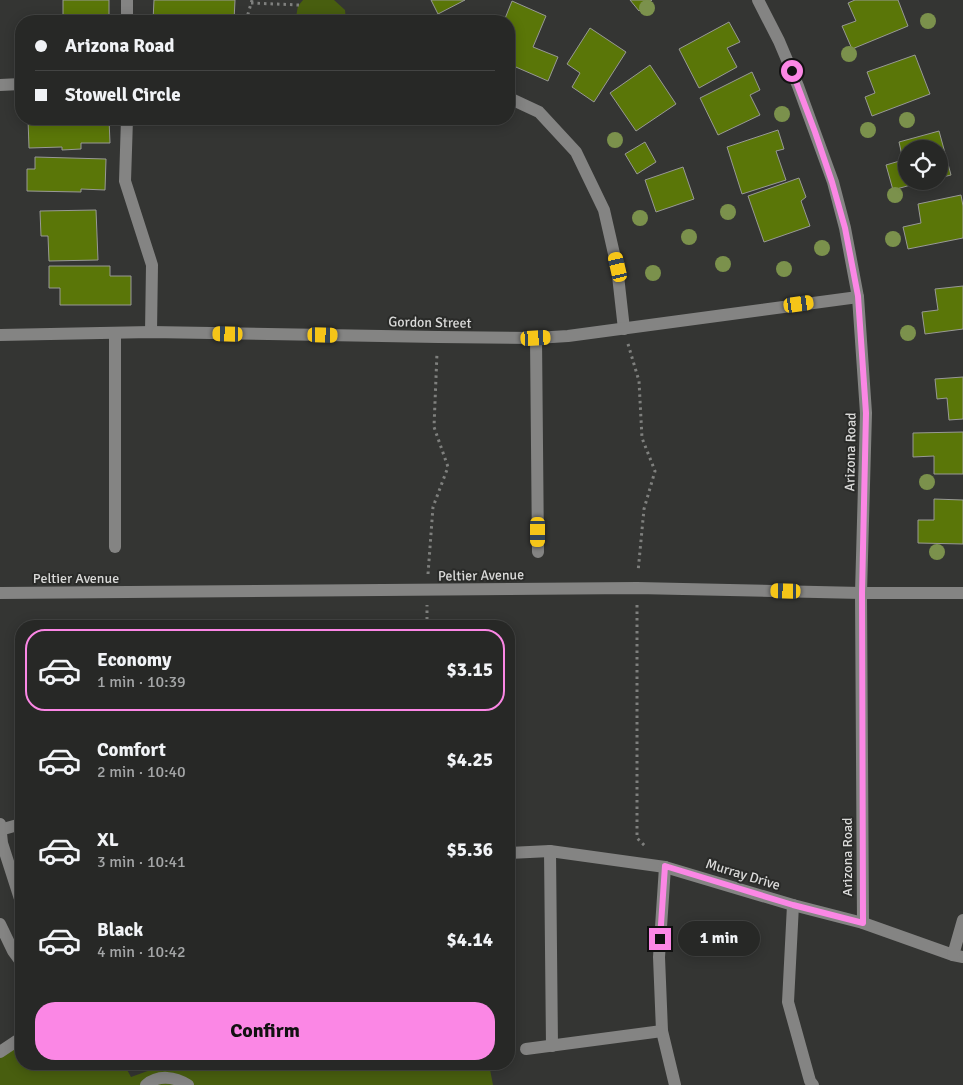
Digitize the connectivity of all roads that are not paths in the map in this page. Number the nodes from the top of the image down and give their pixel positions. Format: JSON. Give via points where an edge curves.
{"nodes":[{"id":1,"x":128,"y":0,"type":"edge"},
{"id":2,"x":758,"y":0,"type":"edge"},
{"id":3,"x":128,"y":15,"type":"edge"},
{"id":4,"x":15,"y":84,"type":"edge"},
{"id":5,"x":0,"y":85,"type":"edge"},
{"id":6,"x":515,"y":101,"type":"edge"},
{"id":7,"x":127,"y":125,"type":"edge"},
{"id":8,"x":858,"y":296,"type":"junction"},
{"id":9,"x":624,"y":328,"type":"junction"},
{"id":10,"x":151,"y":332,"type":"junction"},
{"id":11,"x":115,"y":333,"type":"junction"},
{"id":12,"x":0,"y":335,"type":"edge"},
{"id":13,"x":536,"y":338,"type":"junction"},
{"id":14,"x":115,"y":547,"type":"dead end"},
{"id":15,"x":538,"y":552,"type":"dead end"},
{"id":16,"x":0,"y":593,"type":"edge"},
{"id":17,"x":862,"y":593,"type":"junction"},
{"id":18,"x":963,"y":593,"type":"edge"},
{"id":19,"x":0,"y":824,"type":"edge"},
{"id":20,"x":15,"y":826,"type":"edge"},
{"id":21,"x":0,"y":830,"type":"edge"},
{"id":22,"x":550,"y":851,"type":"junction"},
{"id":23,"x":515,"y":853,"type":"edge"},
{"id":24,"x":665,"y":866,"type":"junction"},
{"id":25,"x":15,"y":883,"type":"edge"},
{"id":26,"x":793,"y":905,"type":"junction"},
{"id":27,"x":963,"y":920,"type":"edge"},
{"id":28,"x":863,"y":923,"type":"junction"},
{"id":29,"x":0,"y":924,"type":"edge"},
{"id":30,"x":15,"y":954,"type":"edge"},
{"id":31,"x":958,"y":956,"type":"edge"},
{"id":32,"x":662,"y":1032,"type":"junction"},
{"id":33,"x":15,"y":1042,"type":"edge"},
{"id":34,"x":552,"y":1046,"type":"junction"},
{"id":35,"x":526,"y":1049,"type":"dead end"},
{"id":36,"x":0,"y":1052,"type":"edge"},
{"id":37,"x":146,"y":1085,"type":"edge"},
{"id":38,"x":188,"y":1085,"type":"edge"},
{"id":39,"x":675,"y":1085,"type":"edge"},
{"id":40,"x":813,"y":1085,"type":"edge"}],
"edges":[{"from":1,"to":3,"type":"street"},
{"from":2,"to":8,"type":"street","name":"Arizona Road","via":[[794,77],[827,166],[845,228]]},
{"from":4,"to":5,"type":"street"},
{"from":6,"to":9,"type":"street","via":[[539,112],[576,152],[604,210],[618,267]]},
{"from":7,"to":10,"type":"street","via":[[126,181],[152,265]]},
{"from":8,"to":9,"type":"street","name":"Gordon Street"},
{"from":8,"to":17,"type":"street","name":"Arizona Road","via":[[866,413]]},
{"from":9,"to":13,"type":"street","name":"Gordon Street"},
{"from":10,"to":11,"type":"street","name":"Gordon Street"},
{"from":10,"to":13,"type":"street","name":"Gordon Street"},
{"from":11,"to":12,"type":"street","name":"Gordon Street"},
{"from":11,"to":14,"type":"street"},
{"from":13,"to":15,"type":"street"},
{"from":16,"to":17,"type":"street","name":"Peltier Avenue","via":[[637,588]]},
{"from":17,"to":18,"type":"street","name":"Peltier Avenue"},
{"from":17,"to":28,"type":"street","name":"Arizona Road"},
{"from":19,"to":21,"type":"street"},
{"from":20,"to":21,"type":"street"},
{"from":21,"to":25,"type":"street"},
{"from":22,"to":23,"type":"street","name":"Murray Drive"},
{"from":22,"to":24,"type":"street","name":"Murray Drive"},
{"from":22,"to":34,"type":"street"},
{"from":24,"to":26,"type":"street","name":"Murray Drive"},
{"from":24,"to":32,"type":"street","via":[[659,957]]},
{"from":26,"to":28,"type":"street","name":"Murray Drive"},
{"from":26,"to":40,"type":"street","via":[[788,1002]]},
{"from":27,"to":31,"type":"street"},
{"from":28,"to":31,"type":"street","name":"Murray Drive"},
{"from":29,"to":30,"type":"street"},
{"from":32,"to":34,"type":"street"},
{"from":32,"to":39,"type":"street"},
{"from":33,"to":36,"type":"street"},
{"from":34,"to":35,"type":"street"},
{"from":37,"to":38,"type":"street","via":[[171,1077]]}]}
